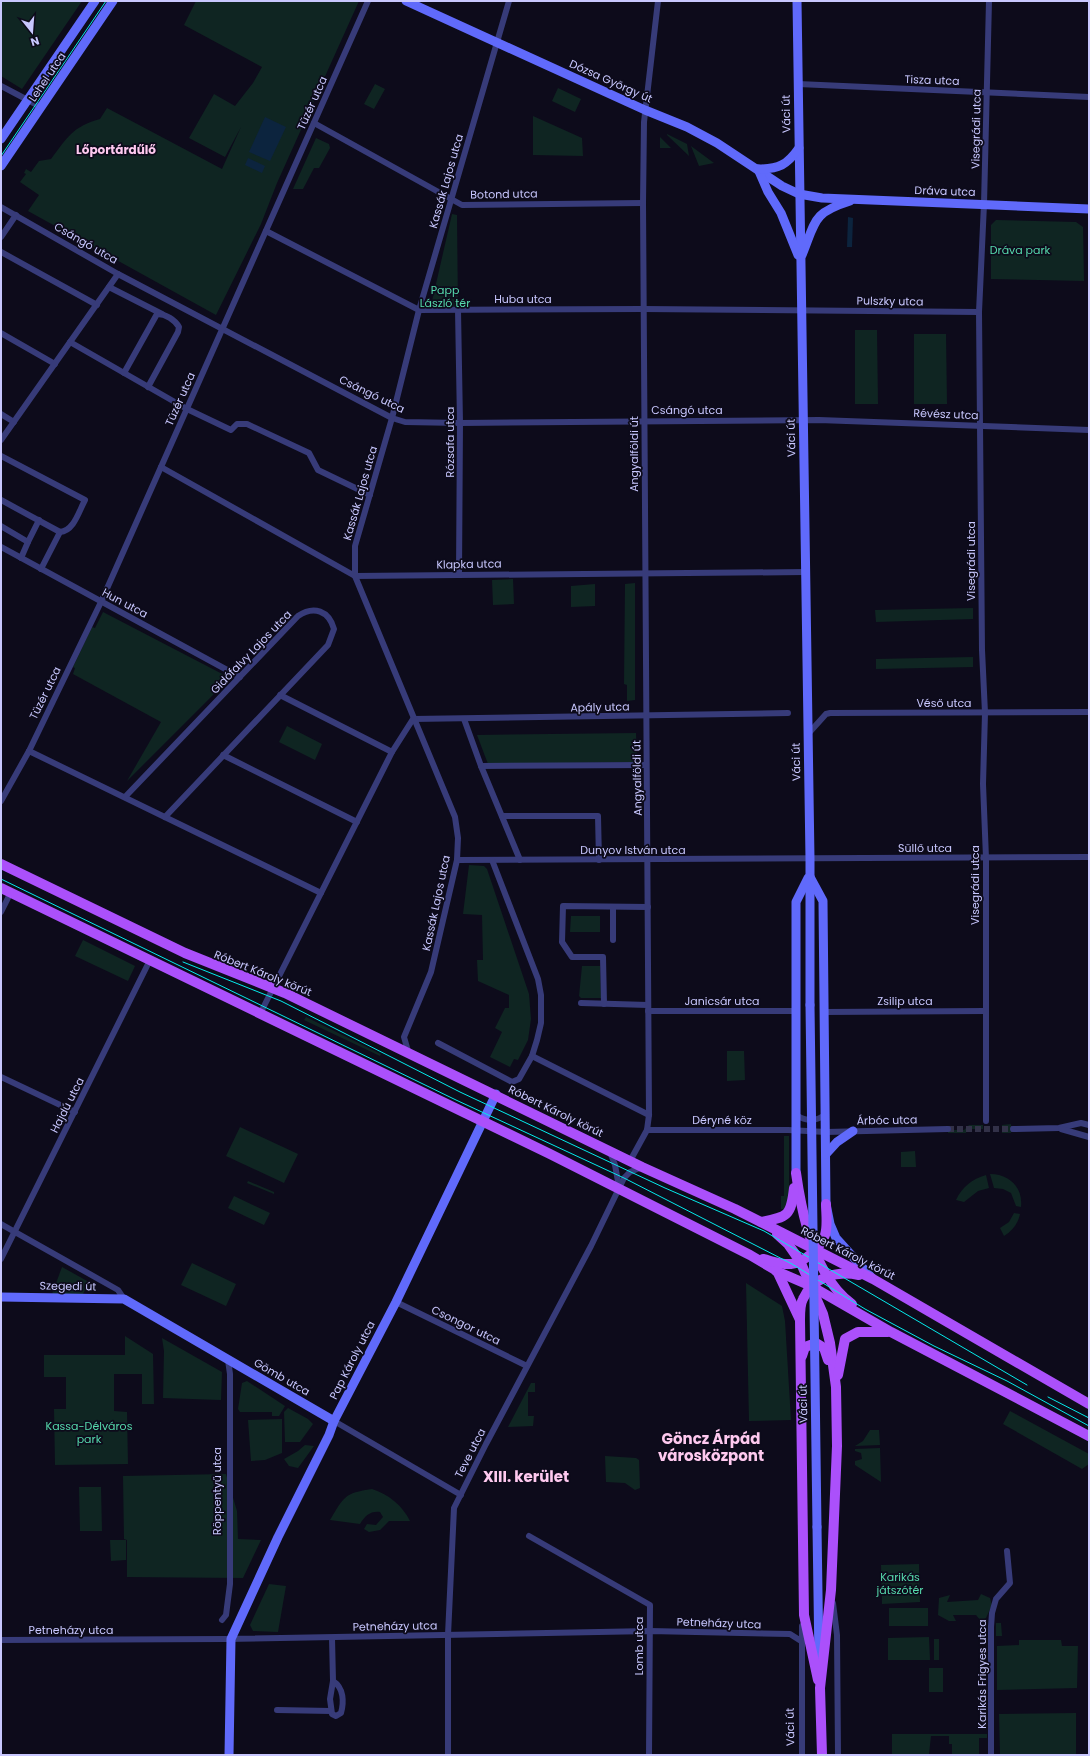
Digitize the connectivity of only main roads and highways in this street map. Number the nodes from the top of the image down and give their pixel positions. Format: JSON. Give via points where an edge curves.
{"nodes":[{"id":1,"x":95,"y":1,"type":"edge"},
{"id":2,"x":113,"y":1,"type":"edge"},
{"id":3,"x":406,"y":1,"type":"edge"},
{"id":4,"x":797,"y":1,"type":"edge"},
{"id":5,"x":1,"y":139,"type":"edge"},
{"id":6,"x":799,"y":148,"type":"junction"},
{"id":7,"x":1,"y":166,"type":"edge"},
{"id":8,"x":758,"y":169,"type":"junction"},
{"id":9,"x":800,"y":194,"type":"junction"},
{"id":10,"x":855,"y":199,"type":"junction"},
{"id":11,"x":1089,"y":209,"type":"edge"},
{"id":12,"x":800,"y":260,"type":"junction"},
{"id":13,"x":1,"y":864,"type":"edge"},
{"id":14,"x":810,"y":875,"type":"junction"},
{"id":15,"x":1,"y":888,"type":"edge"},
{"id":16,"x":496,"y":1094,"type":"junction"},
{"id":17,"x":483,"y":1122,"type":"junction"},
{"id":18,"x":853,"y":1131,"type":"road end"},
{"id":19,"x":826,"y":1154,"type":"junction"},
{"id":20,"x":796,"y":1172,"type":"junction"},
{"id":21,"x":826,"y":1204,"type":"junction"},
{"id":22,"x":761,"y":1222,"type":"junction"},
{"id":23,"x":815,"y":1249,"type":"junction"},
{"id":24,"x":750,"y":1256,"type":"junction"},
{"id":25,"x":800,"y":1261,"type":"junction"},
{"id":26,"x":777,"y":1271,"type":"junction"},
{"id":27,"x":826,"y":1277,"type":"junction"},
{"id":28,"x":873,"y":1279,"type":"junction"},
{"id":29,"x":811,"y":1286,"type":"junction"},
{"id":30,"x":1,"y":1297,"type":"edge"},
{"id":31,"x":133,"y":1305,"type":"joint"},
{"id":32,"x":800,"y":1320,"type":"junction"},
{"id":33,"x":891,"y":1332,"type":"junction"},
{"id":34,"x":801,"y":1360,"type":"junction"},
{"id":35,"x":836,"y":1387,"type":"junction"},
{"id":36,"x":1089,"y":1404,"type":"edge"},
{"id":37,"x":334,"y":1421,"type":"junction"},
{"id":38,"x":1089,"y":1436,"type":"edge"},
{"id":39,"x":820,"y":1688,"type":"junction"},
{"id":40,"x":230,"y":1755,"type":"edge"},
{"id":41,"x":822,"y":1755,"type":"edge"}],
"edges":[{"from":1,"to":5,"type":"main road","name":"Lehel utca"},
{"from":2,"to":7,"type":"main road","name":"Lehel utca"},
{"from":3,"to":8,"type":"main road","name":"Dózsa György út","via":[[705,137]]},
{"from":4,"to":6,"type":"main road","name":"Váci út"},
{"from":6,"to":8,"type":"main road","via":[[790,160],[781,166],[774,169]]},
{"from":6,"to":9,"type":"main road","name":"Váci út"},
{"from":8,"to":9,"type":"main road","name":"Dózsa György út","via":[[782,186]]},
{"from":8,"to":12,"type":"main road"},
{"from":9,"to":10,"type":"main road","name":"Dráva utca"},
{"from":9,"to":12,"type":"main road","name":"Váci út"},
{"from":10,"to":11,"type":"main road","name":"Dráva utca"},
{"from":10,"to":12,"type":"main road","via":[[824,211],[814,221]]},
{"from":12,"to":14,"type":"main road","name":"Váci út"},
{"from":13,"to":16,"type":"main road","name":"Róbert Károly körút","via":[[184,953],[273,988]]},
{"from":14,"to":19,"type":"main road","name":"Váci út","via":[[823,901]]},
{"from":14,"to":20,"type":"main road","name":"Váci út","via":[[796,902]]},
{"from":14,"to":39,"type":"main road","name":"Váci út","bridge":true},
{"from":15,"to":17,"type":"main road"},
{"from":16,"to":17,"type":"main road","name":"Pap Károly utca"},
{"from":16,"to":22,"type":"main road","name":"Róbert Károly körút","via":[[642,1167]]},
{"from":17,"to":24,"type":"main road"},
{"from":17,"to":37,"type":"main road","name":"Pap Károly utca","via":[[396,1302]]},
{"from":18,"to":19,"type":"main road","via":[[837,1142]]},
{"from":19,"to":21,"type":"main road","name":"Váci út"},
{"from":20,"to":22,"type":"main road","via":[[792,1207],[789,1212],[778,1219]]},
{"from":20,"to":23,"type":"main road","via":[[799,1198]]},
{"from":21,"to":23,"type":"main road","via":[[826,1233],[823,1241]]},
{"from":21,"to":28,"type":"main road","name":"Váci út","via":[[836,1238]]},
{"from":22,"to":23,"type":"main road","name":"Róbert Károly körút"},
{"from":22,"to":25,"type":"main road","via":[[784,1240]]},
{"from":23,"to":25,"type":"main road"},
{"from":23,"to":27,"type":"main road"},
{"from":23,"to":28,"type":"main road","name":"Róbert Károly körút"},
{"from":24,"to":25,"type":"main road","via":[[779,1263],[792,1264]]},
{"from":24,"to":26,"type":"main road"},
{"from":25,"to":29,"type":"main road"},
{"from":26,"to":29,"type":"main road"},
{"from":26,"to":32,"type":"main road"},
{"from":27,"to":28,"type":"main road","via":[[850,1273]]},
{"from":27,"to":29,"type":"main road"},
{"from":27,"to":33,"type":"main road","via":[[847,1301]]},
{"from":28,"to":36,"type":"main road","name":"Róbert Károly körút"},
{"from":29,"to":32,"type":"main road","name":"Váci út","via":[[802,1300]]},
{"from":29,"to":33,"type":"main road"},
{"from":29,"to":35,"type":"main road","via":[[823,1314]]},
{"from":30,"to":31,"type":"main road","name":"Szegedi út","via":[[124,1299]]},
{"from":31,"to":37,"type":"main road","name":"Gömb utca"},
{"from":32,"to":34,"type":"main road","name":"Váci út"},
{"from":33,"to":35,"type":"main road","via":[[858,1332],[845,1339]]},
{"from":33,"to":38,"type":"main road"},
{"from":34,"to":35,"type":"main road","via":[[807,1345],[816,1343],[824,1348]]},
{"from":34,"to":39,"type":"main road","name":"Váci út","via":[[804,1615]]},
{"from":35,"to":39,"type":"main road","name":"Váci út","via":[[837,1446],[831,1590]]},
{"from":37,"to":40,"type":"main road","name":"Pap Károly utca","via":[[232,1639]]},
{"from":39,"to":41,"type":"main road","name":"Váci út"}]}
